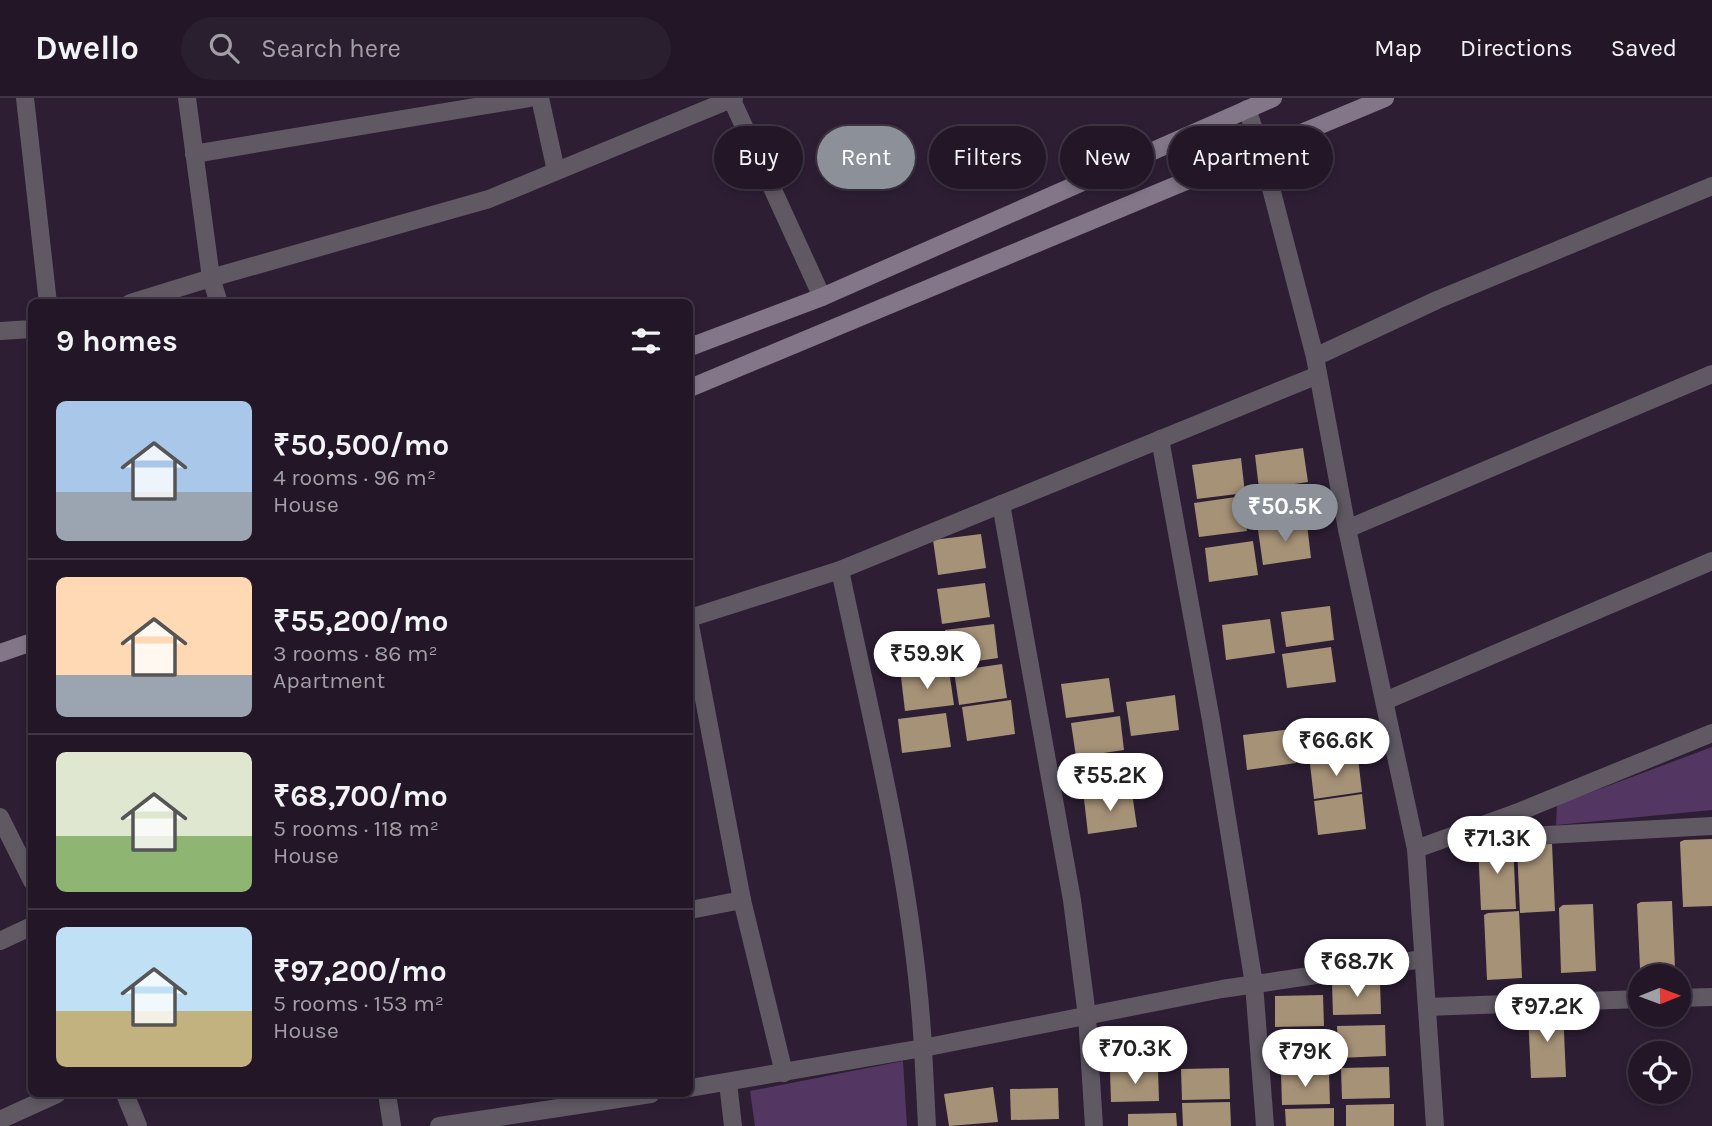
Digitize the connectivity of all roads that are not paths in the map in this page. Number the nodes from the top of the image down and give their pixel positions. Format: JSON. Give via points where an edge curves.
{"nodes":[{"id":1,"x":25,"y":98,"type":"edge"},
{"id":2,"x":187,"y":98,"type":"edge"},
{"id":3,"x":529,"y":98,"type":"edge"},
{"id":4,"x":540,"y":98,"type":"edge"},
{"id":5,"x":732,"y":98,"type":"edge"},
{"id":6,"x":1273,"y":98,"type":"edge"},
{"id":7,"x":1385,"y":98,"type":"edge"},
{"id":8,"x":1363,"y":102,"type":"edge"},
{"id":9,"x":1247,"y":109,"type":"junction"},
{"id":10,"x":1253,"y":126,"type":"edge"},
{"id":11,"x":1311,"y":126,"type":"edge"},
{"id":12,"x":194,"y":154,"type":"junction"},
{"id":13,"x":556,"y":171,"type":"junction"},
{"id":14,"x":1712,"y":186,"type":"edge"},
{"id":15,"x":1168,"y":188,"type":"edge"},
{"id":16,"x":1271,"y":189,"type":"edge"},
{"id":17,"x":211,"y":278,"type":"junction"},
{"id":18,"x":822,"y":297,"type":"junction"},
{"id":19,"x":48,"y":299,"type":"edge"},
{"id":20,"x":143,"y":299,"type":"edge"},
{"id":21,"x":218,"y":299,"type":"edge"},
{"id":22,"x":28,"y":329,"type":"edge"},
{"id":23,"x":0,"y":331,"type":"edge"},
{"id":24,"x":693,"y":346,"type":"edge"},
{"id":25,"x":1317,"y":366,"type":"junction"},
{"id":26,"x":1712,"y":374,"type":"edge"},
{"id":27,"x":693,"y":387,"type":"edge"},
{"id":28,"x":1160,"y":439,"type":"junction"},
{"id":29,"x":1001,"y":505,"type":"junction"},
{"id":30,"x":1347,"y":529,"type":"junction"},
{"id":31,"x":1712,"y":561,"type":"edge"},
{"id":32,"x":840,"y":570,"type":"junction"},
{"id":33,"x":693,"y":617,"type":"edge"},
{"id":34,"x":693,"y":641,"type":"edge"},
{"id":35,"x":28,"y":643,"type":"edge"},
{"id":36,"x":0,"y":653,"type":"edge"},
{"id":37,"x":1385,"y":701,"type":"junction"},
{"id":38,"x":1712,"y":733,"type":"edge"},
{"id":39,"x":1516,"y":813,"type":"junction"},
{"id":40,"x":0,"y":817,"type":"edge"},
{"id":41,"x":1712,"y":826,"type":"edge"},
{"id":42,"x":1416,"y":849,"type":"junction"},
{"id":43,"x":28,"y":873,"type":"edge"},
{"id":44,"x":742,"y":900,"type":"junction"},
{"id":45,"x":693,"y":909,"type":"edge"},
{"id":46,"x":28,"y":928,"type":"edge"},
{"id":47,"x":0,"y":941,"type":"edge"},
{"id":48,"x":1423,"y":959,"type":"junction"},
{"id":49,"x":1254,"y":985,"type":"junction"},
{"id":50,"x":1712,"y":997,"type":"edge"},
{"id":51,"x":1691,"y":998,"type":"edge"},
{"id":52,"x":1628,"y":999,"type":"edge"},
{"id":53,"x":1427,"y":1007,"type":"junction"},
{"id":54,"x":1087,"y":1016,"type":"junction"},
{"id":55,"x":923,"y":1048,"type":"junction"},
{"id":56,"x":784,"y":1073,"type":"junction"},
{"id":57,"x":728,"y":1083,"type":"junction"},
{"id":58,"x":693,"y":1088,"type":"edge"},
{"id":59,"x":50,"y":1097,"type":"edge"},
{"id":60,"x":126,"y":1097,"type":"edge"},
{"id":61,"x":387,"y":1097,"type":"edge"},
{"id":62,"x":629,"y":1097,"type":"edge"},
{"id":63,"x":556,"y":1107,"type":"junction"},
{"id":64,"x":0,"y":1119,"type":"edge"},
{"id":65,"x":138,"y":1126,"type":"edge"},
{"id":66,"x":392,"y":1126,"type":"edge"},
{"id":67,"x":439,"y":1126,"type":"edge"},
{"id":68,"x":558,"y":1126,"type":"edge"},
{"id":69,"x":733,"y":1126,"type":"edge"},
{"id":70,"x":927,"y":1126,"type":"edge"},
{"id":71,"x":1094,"y":1126,"type":"edge"},
{"id":72,"x":1265,"y":1126,"type":"edge"},
{"id":73,"x":1435,"y":1126,"type":"edge"}],
"edges":[{"from":1,"to":19,"type":"street"},
{"from":2,"to":12,"type":"street"},
{"from":3,"to":12,"type":"street"},
{"from":4,"to":13,"type":"street"},
{"from":5,"to":13,"type":"street"},
{"from":5,"to":18,"type":"street"},
{"from":6,"to":9,"type":"main road"},
{"from":7,"to":8,"type":"main road"},
{"from":8,"to":11,"type":"main road"},
{"from":9,"to":10,"type":"street"},
{"from":9,"to":18,"type":"main road"},
{"from":12,"to":17,"type":"street"},
{"from":13,"to":17,"type":"street","via":[[489,199]]},
{"from":14,"to":25,"type":"street","via":[[1437,300]]},
{"from":15,"to":27,"type":"main road"},
{"from":16,"to":25,"type":"street"},
{"from":17,"to":20,"type":"street"},
{"from":17,"to":21,"type":"street"},
{"from":18,"to":24,"type":"main road"},
{"from":22,"to":23,"type":"street"},
{"from":25,"to":28,"type":"street"},
{"from":25,"to":30,"type":"street"},
{"from":26,"to":30,"type":"street"},
{"from":28,"to":29,"type":"street"},
{"from":28,"to":49,"type":"street"},
{"from":29,"to":32,"type":"street"},
{"from":29,"to":54,"type":"street","via":[[1072,900]]},
{"from":30,"to":37,"type":"street"},
{"from":31,"to":37,"type":"street"},
{"from":32,"to":33,"type":"street"},
{"from":32,"to":55,"type":"street","via":[[906,888]]},
{"from":34,"to":44,"type":"street"},
{"from":35,"to":36,"type":"main road"},
{"from":37,"to":42,"type":"street"},
{"from":38,"to":39,"type":"street"},
{"from":39,"to":41,"type":"street","via":[[1528,836]]},
{"from":39,"to":42,"type":"street"},
{"from":40,"to":43,"type":"street"},
{"from":42,"to":48,"type":"street"},
{"from":44,"to":45,"type":"street"},
{"from":44,"to":56,"type":"street"},
{"from":46,"to":47,"type":"street"},
{"from":48,"to":49,"type":"street"},
{"from":48,"to":53,"type":"street"},
{"from":49,"to":54,"type":"street"},
{"from":49,"to":72,"type":"street"},
{"from":50,"to":51,"type":"street"},
{"from":52,"to":53,"type":"street"},
{"from":53,"to":73,"type":"street"},
{"from":54,"to":55,"type":"street"},
{"from":54,"to":71,"type":"street"},
{"from":55,"to":56,"type":"street"},
{"from":55,"to":70,"type":"street"},
{"from":56,"to":57,"type":"street"},
{"from":57,"to":58,"type":"street"},
{"from":57,"to":69,"type":"street"},
{"from":59,"to":64,"type":"street"},
{"from":60,"to":65,"type":"street"},
{"from":61,"to":66,"type":"street"},
{"from":62,"to":63,"type":"street"},
{"from":63,"to":67,"type":"street"},
{"from":63,"to":68,"type":"street"}]}
